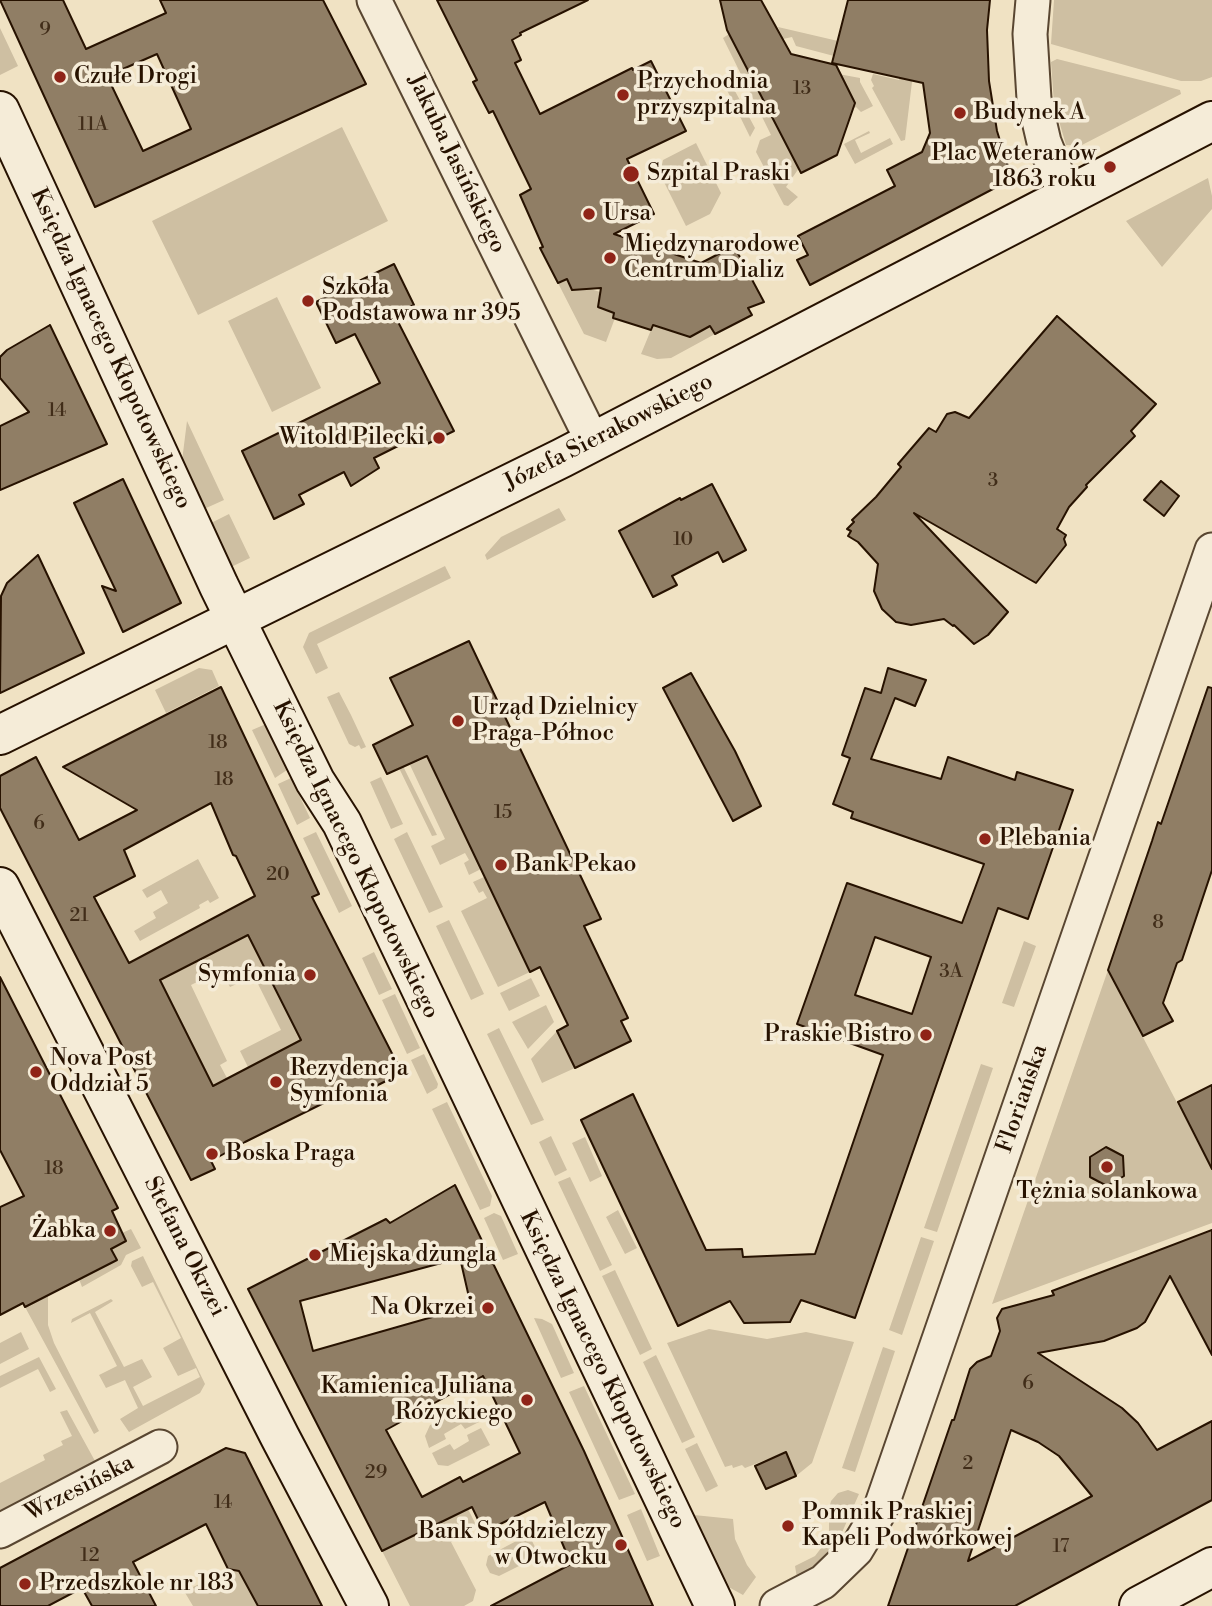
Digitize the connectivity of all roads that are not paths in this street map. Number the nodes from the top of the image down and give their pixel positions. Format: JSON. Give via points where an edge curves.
{"nodes":[{"id":1,"x":374,"y":0,"type":"edge"},
{"id":2,"x":1033,"y":0,"type":"edge"},
{"id":3,"x":0,"y":111,"type":"edge"},
{"id":4,"x":1212,"y":121,"type":"edge"},
{"id":5,"x":1066,"y":197,"type":"junction"},
{"id":6,"x":593,"y":442,"type":"junction"},
{"id":7,"x":1212,"y":550,"type":"edge"},
{"id":8,"x":236,"y":619,"type":"junction"},
{"id":9,"x":0,"y":735,"type":"edge"},
{"id":10,"x":0,"y":887,"type":"edge"},
{"id":11,"x":160,"y":1447,"type":"dead end"},
{"id":12,"x":0,"y":1531,"type":"edge"},
{"id":13,"x":1212,"y":1567,"type":"edge"},
{"id":14,"x":369,"y":1606,"type":"edge"},
{"id":15,"x":715,"y":1606,"type":"edge"},
{"id":16,"x":777,"y":1606,"type":"edge"},
{"id":17,"x":1139,"y":1606,"type":"edge"}],
"edges":[{"from":1,"to":6,"type":"street","name":"Jakuba Jasińskiego"},
{"from":2,"to":5,"type":"street","via":[[1034,99]]},
{"from":3,"to":8,"type":"street","name":"Księdza Ignacego Kłopotowskiego"},
{"from":4,"to":5,"type":"street","name":"Józefa Sierakowskiego"},
{"from":5,"to":6,"type":"street","name":"Józefa Sierakowskiego"},
{"from":6,"to":8,"type":"street","name":"Józefa Sierakowskiego"},
{"from":7,"to":16,"type":"street","name":"Floriańska","via":[[880,1510],[856,1550],[823,1582]]},
{"from":8,"to":9,"type":"street","name":"Józefa Sierakowskiego"},
{"from":8,"to":15,"type":"street","name":"Księdza Ignacego Kłopotowskiego","via":[[315,781],[342,823]]},
{"from":10,"to":14,"type":"street","name":"Stefana Okrzei"},
{"from":11,"to":12,"type":"street","name":"Wrzesińska"},
{"from":13,"to":17,"type":"street"}]}
